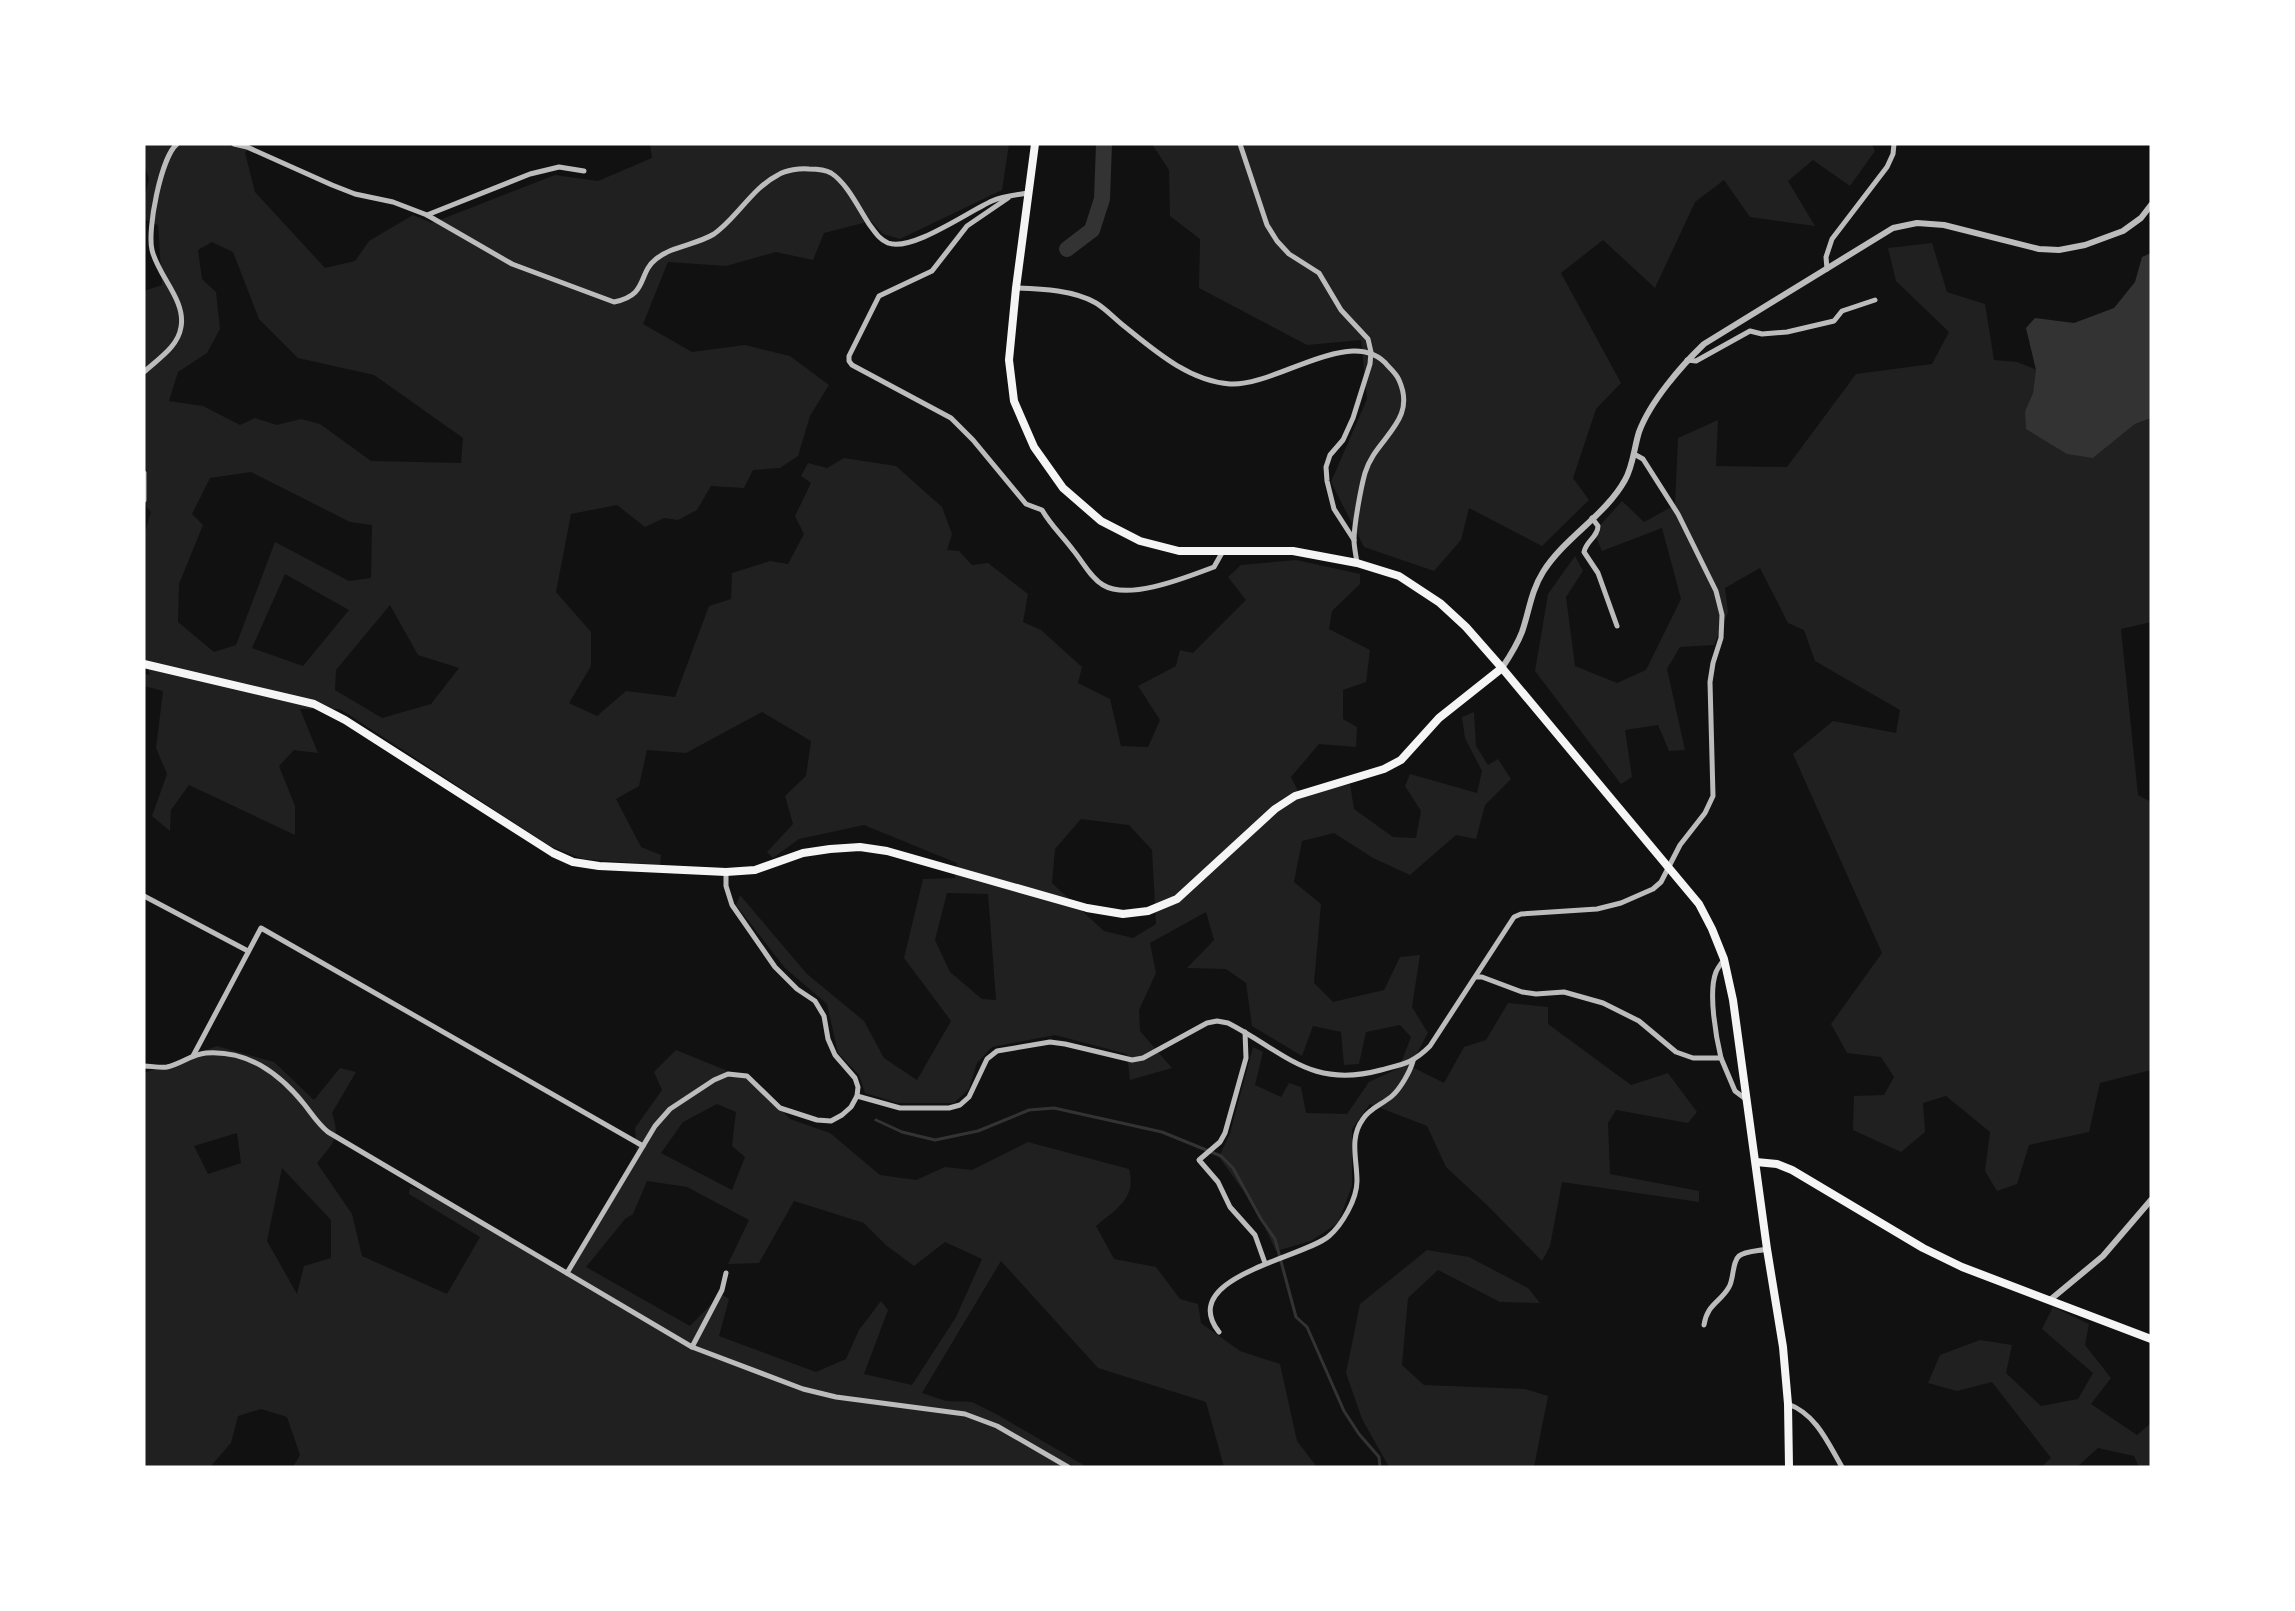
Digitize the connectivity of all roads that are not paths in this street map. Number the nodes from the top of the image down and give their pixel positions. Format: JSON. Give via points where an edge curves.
{"nodes":[{"id":1,"x":177,"y":144,"type":"edge"},
{"id":2,"x":234,"y":144,"type":"edge"},
{"id":3,"x":1035,"y":144,"type":"edge"},
{"id":4,"x":1240,"y":144,"type":"edge"},
{"id":5,"x":1893,"y":144,"type":"edge"},
{"id":6,"x":247,"y":146,"type":"edge"},
{"id":7,"x":584,"y":171,"type":"dead end"},
{"id":8,"x":1028,"y":193,"type":"junction"},
{"id":9,"x":1012,"y":195,"type":"junction"},
{"id":10,"x":2151,"y":205,"type":"edge"},
{"id":11,"x":427,"y":215,"type":"junction"},
{"id":12,"x":1827,"y":269,"type":"junction"},
{"id":13,"x":1016,"y":288,"type":"junction"},
{"id":14,"x":1875,"y":300,"type":"dead end"},
{"id":15,"x":1371,"y":352,"type":"junction"},
{"id":16,"x":1688,"y":360,"type":"junction"},
{"id":17,"x":144,"y":372,"type":"edge"},
{"id":18,"x":1634,"y":454,"type":"junction"},
{"id":19,"x":144,"y":472,"type":"edge"},
{"id":20,"x":144,"y":500,"type":"edge"},
{"id":21,"x":1592,"y":518,"type":"junction"},
{"id":22,"x":1354,"y":540,"type":"junction"},
{"id":23,"x":1223,"y":551,"type":"junction"},
{"id":24,"x":1357,"y":563,"type":"junction"},
{"id":25,"x":1617,"y":626,"type":"dead end"},
{"id":26,"x":144,"y":664,"type":"edge"},
{"id":27,"x":1502,"y":668,"type":"junction"},
{"id":28,"x":1668,"y":867,"type":"junction"},
{"id":29,"x":726,"y":872,"type":"junction"},
{"id":30,"x":144,"y":896,"type":"edge"},
{"id":31,"x":248,"y":951,"type":"junction"},
{"id":32,"x":1724,"y":959,"type":"junction"},
{"id":33,"x":1476,"y":977,"type":"junction"},
{"id":34,"x":1245,"y":1032,"type":"junction"},
{"id":35,"x":193,"y":1056,"type":"junction"},
{"id":36,"x":1721,"y":1058,"type":"junction"},
{"id":37,"x":1413,"y":1061,"type":"junction"},
{"id":38,"x":144,"y":1066,"type":"edge"},
{"id":39,"x":857,"y":1096,"type":"junction"},
{"id":40,"x":1748,"y":1101,"type":"junction"},
{"id":41,"x":643,"y":1146,"type":"junction"},
{"id":42,"x":1756,"y":1162,"type":"junction"},
{"id":43,"x":2151,"y":1200,"type":"edge"},
{"id":44,"x":1767,"y":1249,"type":"junction"},
{"id":45,"x":1269,"y":1262,"type":"junction"},
{"id":46,"x":567,"y":1273,"type":"junction"},
{"id":47,"x":726,"y":1273,"type":"dead end"},
{"id":48,"x":2050,"y":1300,"type":"junction"},
{"id":49,"x":1704,"y":1325,"type":"dead end"},
{"id":50,"x":1219,"y":1332,"type":"dead end"},
{"id":51,"x":2151,"y":1339,"type":"edge"},
{"id":52,"x":692,"y":1347,"type":"junction"},
{"id":53,"x":1788,"y":1404,"type":"junction"},
{"id":54,"x":1068,"y":1467,"type":"edge"},
{"id":55,"x":1789,"y":1467,"type":"edge"},
{"id":56,"x":1842,"y":1467,"type":"edge"}],
"edges":[{"from":1,"to":17,"type":"street","via":[[164,164],[151,248],[159,272],[179,303],[182,324],[174,345]]},
{"from":2,"to":6,"type":"street"},
{"from":3,"to":8,"type":"main road"},
{"from":4,"to":15,"type":"street","via":[[1267,225],[1277,241],[1289,254],[1319,273],[1341,310],[1368,339]]},
{"from":5,"to":12,"type":"street","via":[[1887,167],[1832,239]]},
{"from":6,"to":11,"type":"street","via":[[355,194]]},
{"from":7,"to":11,"type":"street","via":[[559,167],[530,174]]},
{"from":8,"to":9,"type":"street"},
{"from":8,"to":13,"type":"main road"},
{"from":9,"to":11,"type":"street","via":[[993,200],[908,243],[897,244],[877,236],[832,174],[802,168],[778,174],[715,233],[653,261],[641,286],[627,300],[614,302],[513,264]]},
{"from":9,"to":23,"type":"street","via":[[968,226],[932,271],[879,296],[849,361],[951,418],[1026,504],[1042,510],[1103,585],[1124,591],[1187,577],[1214,567]]},
{"from":10,"to":12,"type":"street","via":[[2123,231],[2059,250],[2039,249],[1944,225],[1917,223],[1893,228]]},
{"from":12,"to":16,"type":"street","via":[[1704,344]]},
{"from":13,"to":15,"type":"street","via":[[1064,293],[1097,304],[1148,346],[1187,372],[1211,382],[1233,384],[1266,379],[1336,353]]},
{"from":13,"to":23,"type":"main road","via":[[1009,360],[1014,401],[1034,447],[1063,488],[1101,521],[1140,541],[1179,551]]},
{"from":14,"to":16,"type":"street","via":[[1842,311],[1834,321],[1787,332],[1750,331],[1696,361]]},
{"from":15,"to":22,"type":"street","via":[[1353,418],[1326,467],[1334,509]]},
{"from":15,"to":22,"type":"street","via":[[1399,378],[1404,411],[1365,472]]},
{"from":16,"to":18,"type":"street","via":[[1648,416]]},
{"from":18,"to":21,"type":"street","via":[[1626,479]]},
{"from":18,"to":28,"type":"street","via":[[1643,459],[1678,514],[1716,591],[1722,615],[1721,638],[1710,682],[1713,796]]},
{"from":19,"to":20,"type":"street"},
{"from":21,"to":25,"type":"street","via":[[1598,532],[1585,545],[1584,552],[1598,573]]},
{"from":21,"to":27,"type":"street","via":[[1543,572],[1533,590],[1515,648]]},
{"from":22,"to":24,"type":"street"},
{"from":23,"to":24,"type":"main road","via":[[1293,551]]},
{"from":24,"to":27,"type":"main road","via":[[1399,576],[1440,603]]},
{"from":26,"to":29,"type":"main road","via":[[314,704],[573,862]]},
{"from":27,"to":28,"type":"main road"},
{"from":27,"to":29,"type":"main road","via":[[1439,718],[1401,760],[1384,769],[1295,796],[1275,808],[1177,899],[1148,911],[1123,914],[1087,908],[887,851],[860,847],[803,853],[756,870]]},
{"from":28,"to":32,"type":"main road","via":[[1699,904]]},
{"from":28,"to":33,"type":"street","via":[[1653,889],[1621,903],[1514,917]]},
{"from":29,"to":39,"type":"street","via":[[732,904],[775,967],[815,1001],[824,1016],[828,1039],[835,1055],[855,1078]]},
{"from":30,"to":31,"type":"street"},
{"from":31,"to":35,"type":"street"},
{"from":31,"to":41,"type":"street","via":[[261,928]]},
{"from":32,"to":36,"type":"street","via":[[1716,972],[1713,1002]]},
{"from":32,"to":40,"type":"main road"},
{"from":33,"to":36,"type":"street","via":[[1522,992],[1564,992],[1603,1003],[1639,1021],[1676,1052],[1693,1058]]},
{"from":33,"to":37,"type":"street","via":[[1430,1046]]},
{"from":34,"to":37,"type":"street","via":[[1321,1074],[1349,1076]]},
{"from":34,"to":39,"type":"street","via":[[1228,1023],[1207,1023],[1143,1058],[1132,1060],[1050,1042],[997,1051],[980,1069],[969,1097],[949,1108],[900,1108]]},
{"from":34,"to":45,"type":"street","via":[[1246,1058],[1225,1132],[1220,1142],[1199,1160],[1218,1182],[1230,1208],[1255,1235]]},
{"from":35,"to":38,"type":"street","via":[[167,1067]]},
{"from":35,"to":46,"type":"street","via":[[220,1053],[261,1064],[293,1091],[328,1132]]},
{"from":36,"to":40,"type":"street","via":[[1736,1091]]},
{"from":37,"to":45,"type":"street","via":[[1393,1095],[1372,1109],[1357,1130],[1356,1194],[1337,1228],[1319,1244]]},
{"from":39,"to":41,"type":"street","via":[[842,1115],[831,1121],[816,1120],[780,1108],[747,1076],[728,1074],[670,1109]]},
{"from":40,"to":42,"type":"main road"},
{"from":41,"to":46,"type":"street"},
{"from":42,"to":44,"type":"main road"},
{"from":42,"to":48,"type":"main road","via":[[1792,1170],[1923,1248]]},
{"from":43,"to":48,"type":"street","via":[[2103,1256]]},
{"from":44,"to":49,"type":"street","via":[[1737,1259],[1728,1290],[1706,1313]]},
{"from":44,"to":53,"type":"main road"},
{"from":45,"to":50,"type":"street","via":[[1245,1272],[1221,1289],[1210,1315]]},
{"from":46,"to":52,"type":"street"},
{"from":47,"to":52,"type":"street","via":[[722,1290]]},
{"from":48,"to":51,"type":"main road"},
{"from":52,"to":54,"type":"street","via":[[803,1389],[966,1414],[997,1426]]},
{"from":53,"to":55,"type":"main road"},
{"from":53,"to":56,"type":"street","via":[[1801,1409],[1821,1430]]}]}
